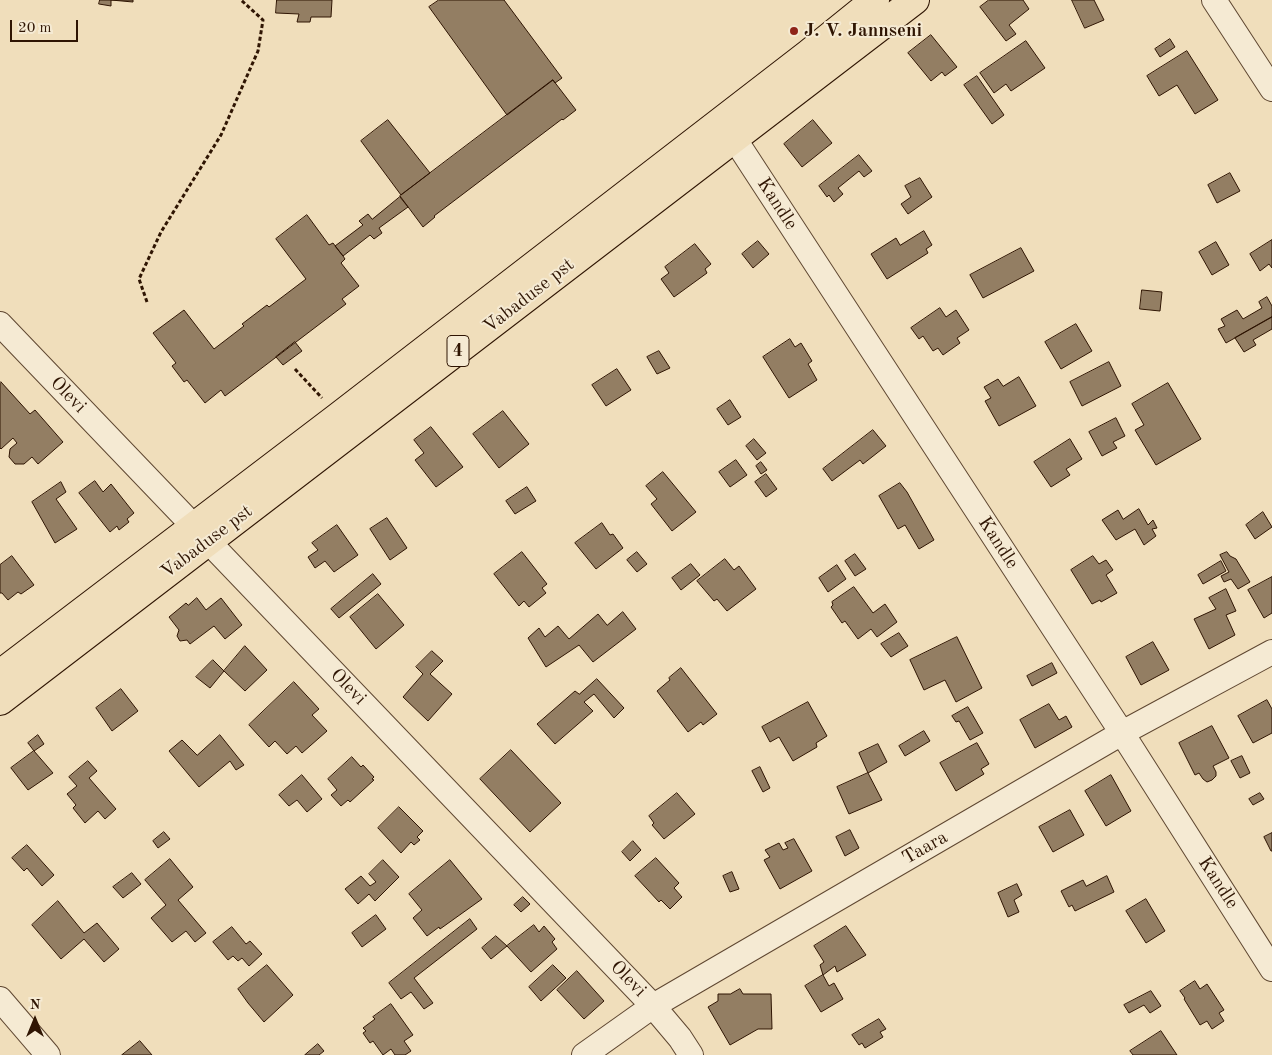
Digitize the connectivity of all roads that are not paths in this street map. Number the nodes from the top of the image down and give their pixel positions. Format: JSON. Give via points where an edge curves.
{"nodes":[{"id":1,"x":875,"y":0,"type":"edge"},
{"id":2,"x":915,"y":0,"type":"edge"},
{"id":3,"x":1214,"y":0,"type":"edge"},
{"id":4,"x":1272,"y":89,"type":"edge"},
{"id":5,"x":727,"y":129,"type":"junction"},
{"id":6,"x":0,"y":324,"type":"edge"},
{"id":7,"x":201,"y":534,"type":"junction"},
{"id":8,"x":1272,"y":652,"type":"edge"},
{"id":9,"x":0,"y":674,"type":"edge"},
{"id":10,"x":0,"y":701,"type":"edge"},
{"id":11,"x":1122,"y":733,"type":"junction"},
{"id":12,"x":1272,"y":968,"type":"edge"},
{"id":13,"x":0,"y":999,"type":"edge"},
{"id":14,"x":653,"y":1006,"type":"junction"},
{"id":15,"x":48,"y":1055,"type":"edge"},
{"id":16,"x":584,"y":1055,"type":"edge"},
{"id":17,"x":691,"y":1055,"type":"edge"}],
"edges":[{"from":1,"to":5,"type":"highway","name":"Vabaduse pst","number":"4","via":[[808,54]]},
{"from":2,"to":5,"type":"highway","name":"Vabaduse pst","number":"4"},
{"from":3,"to":4,"type":"street"},
{"from":5,"to":7,"type":"highway","name":"Vabaduse pst","number":"4","via":[[330,423]]},
{"from":5,"to":11,"type":"street","name":"Kandle"},
{"from":6,"to":7,"type":"street","name":"Olevi"},
{"from":7,"to":9,"type":"highway","name":"Vabaduse pst","number":"4"},
{"from":7,"to":10,"type":"highway","name":"Vabaduse pst","number":"4"},
{"from":7,"to":14,"type":"street","name":"Olevi"},
{"from":8,"to":11,"type":"street","name":"Taara"},
{"from":11,"to":12,"type":"street","name":"Kandle"},
{"from":11,"to":14,"type":"street","name":"Taara"},
{"from":13,"to":15,"type":"street"},
{"from":14,"to":16,"type":"street","name":"Taara"},
{"from":14,"to":17,"type":"street","name":"Olevi"}]}
